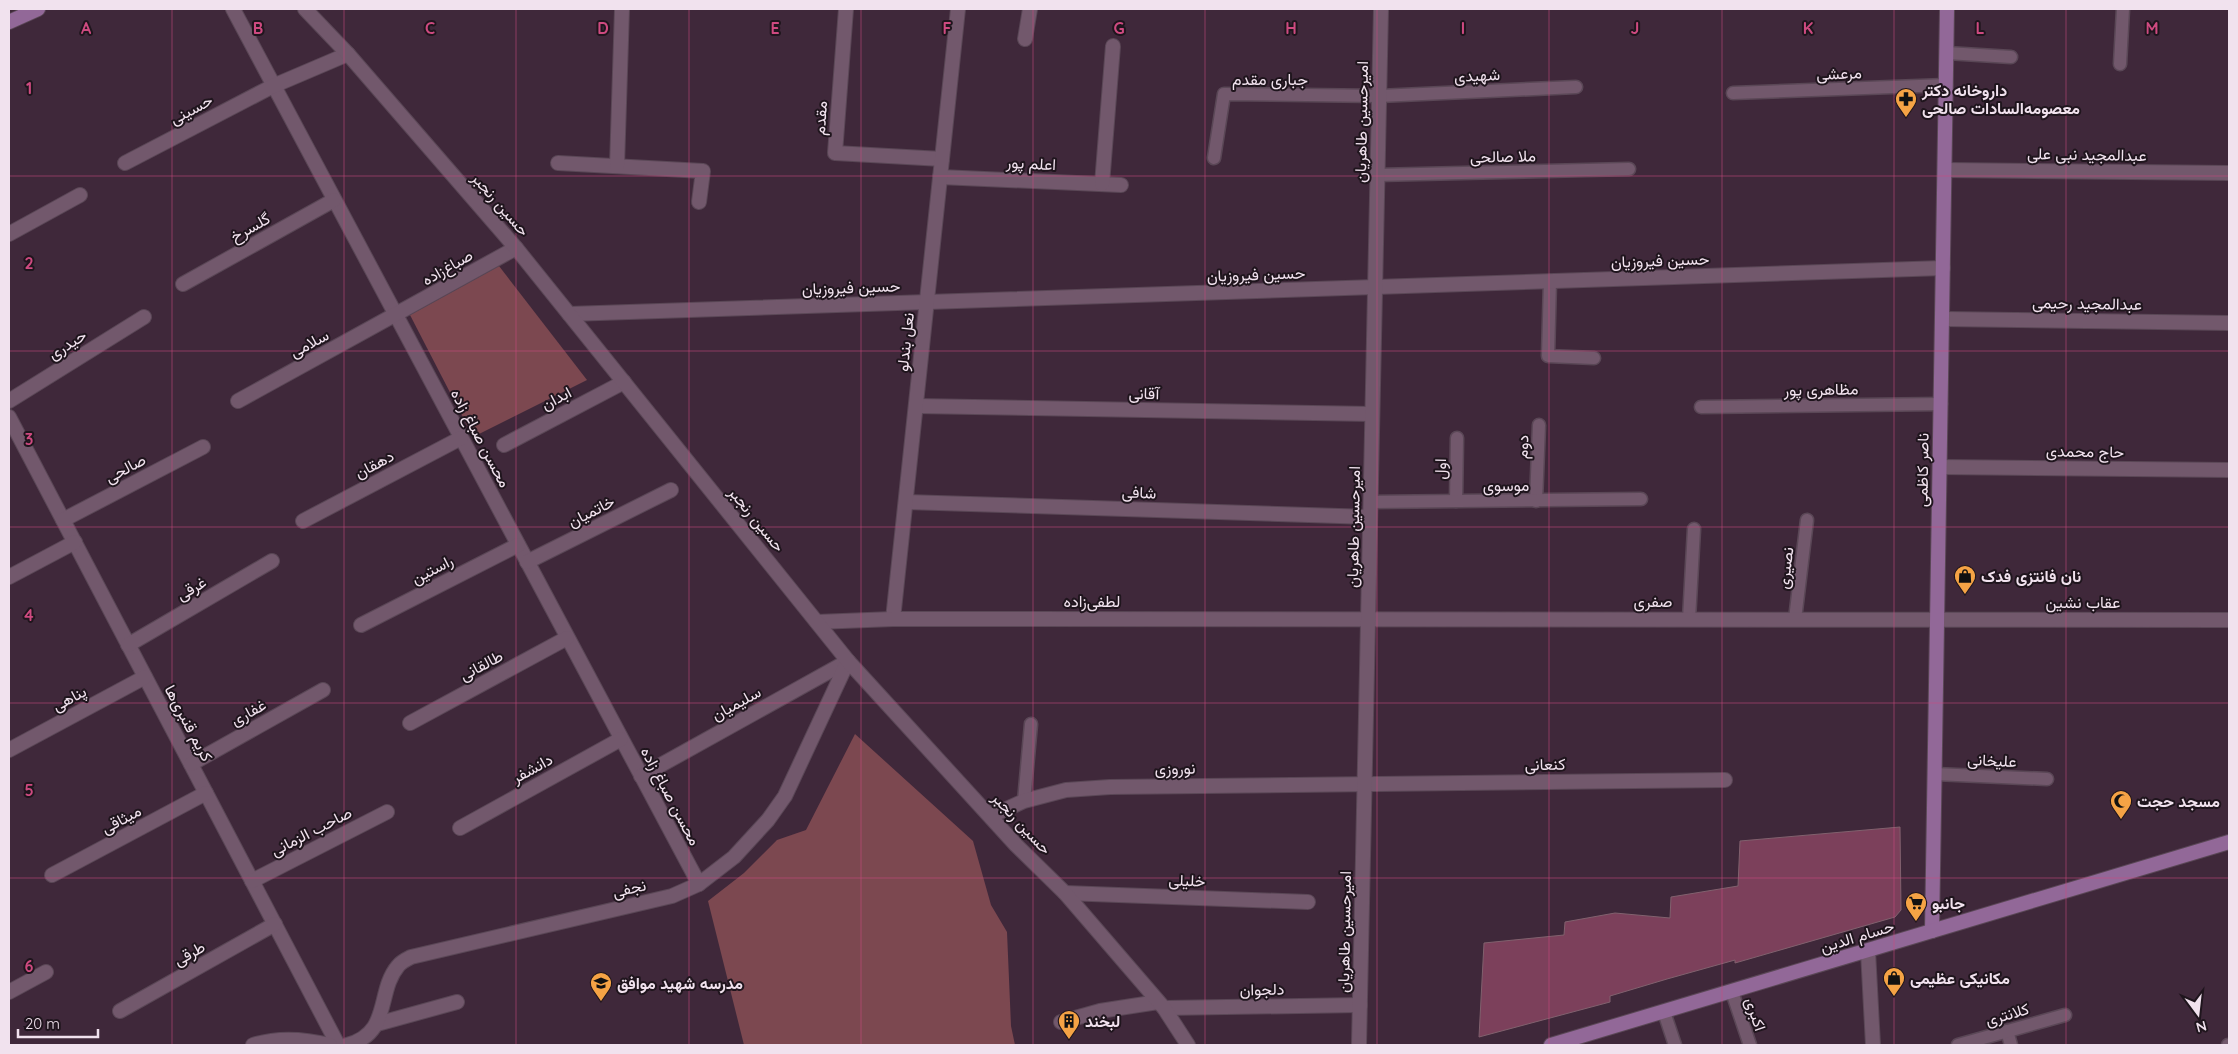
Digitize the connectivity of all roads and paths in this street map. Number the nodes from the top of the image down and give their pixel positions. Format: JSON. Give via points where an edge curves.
{"nodes":[{"id":1,"x":38,"y":9,"type":"edge"},
{"id":2,"x":233,"y":9,"type":"edge"},
{"id":3,"x":305,"y":9,"type":"edge"},
{"id":4,"x":622,"y":9,"type":"edge"},
{"id":5,"x":846,"y":9,"type":"edge"},
{"id":6,"x":958,"y":9,"type":"edge"},
{"id":7,"x":1030,"y":9,"type":"edge"},
{"id":8,"x":1381,"y":9,"type":"edge"},
{"id":9,"x":1947,"y":9,"type":"edge"},
{"id":10,"x":2123,"y":9,"type":"edge"},
{"id":11,"x":9,"y":22,"type":"edge"},
{"id":12,"x":1024,"y":39,"type":"dead end"},
{"id":13,"x":1113,"y":46,"type":"dead end"},
{"id":14,"x":348,"y":54,"type":"junction"},
{"id":15,"x":1947,"y":54,"type":"junction"},
{"id":16,"x":2010,"y":57,"type":"dead end"},
{"id":17,"x":2120,"y":64,"type":"dead end"},
{"id":18,"x":1946,"y":85,"type":"junction"},
{"id":19,"x":274,"y":86,"type":"junction"},
{"id":20,"x":1576,"y":87,"type":"dead end"},
{"id":21,"x":1733,"y":93,"type":"dead end"},
{"id":22,"x":1379,"y":96,"type":"junction"},
{"id":23,"x":1214,"y":158,"type":"dead end"},
{"id":24,"x":942,"y":159,"type":"junction"},
{"id":25,"x":126,"y":163,"type":"dead end"},
{"id":26,"x":558,"y":163,"type":"dead end"},
{"id":27,"x":617,"y":166,"type":"junction"},
{"id":28,"x":1629,"y":169,"type":"dead end"},
{"id":29,"x":1945,"y":170,"type":"junction"},
{"id":30,"x":2229,"y":173,"type":"edge"},
{"id":31,"x":1377,"y":175,"type":"junction"},
{"id":32,"x":940,"y":177,"type":"junction"},
{"id":33,"x":1102,"y":184,"type":"junction"},
{"id":34,"x":1121,"y":185,"type":"dead end"},
{"id":35,"x":80,"y":196,"type":"dead end"},
{"id":36,"x":334,"y":200,"type":"junction"},
{"id":37,"x":699,"y":202,"type":"dead end"},
{"id":38,"x":9,"y":234,"type":"edge"},
{"id":39,"x":516,"y":248,"type":"junction"},
{"id":40,"x":1943,"y":268,"type":"junction"},
{"id":41,"x":1550,"y":281,"type":"junction"},
{"id":42,"x":183,"y":284,"type":"dead end"},
{"id":43,"x":1375,"y":287,"type":"junction"},
{"id":44,"x":926,"y":302,"type":"junction"},
{"id":45,"x":569,"y":314,"type":"junction"},
{"id":46,"x":144,"y":316,"type":"dead end"},
{"id":47,"x":396,"y":316,"type":"junction"},
{"id":48,"x":1944,"y":319,"type":"junction"},
{"id":49,"x":2229,"y":323,"type":"edge"},
{"id":50,"x":1594,"y":358,"type":"dead end"},
{"id":51,"x":624,"y":382,"type":"junction"},
{"id":52,"x":9,"y":401,"type":"edge"},
{"id":53,"x":238,"y":401,"type":"dead end"},
{"id":54,"x":1941,"y":404,"type":"junction"},
{"id":55,"x":916,"y":406,"type":"junction"},
{"id":56,"x":1701,"y":407,"type":"dead end"},
{"id":57,"x":1372,"y":414,"type":"junction"},
{"id":58,"x":9,"y":417,"type":"edge"},
{"id":59,"x":1539,"y":425,"type":"dead end"},
{"id":60,"x":461,"y":438,"type":"junction"},
{"id":61,"x":1457,"y":438,"type":"dead end"},
{"id":62,"x":504,"y":445,"type":"dead end"},
{"id":63,"x":203,"y":447,"type":"dead end"},
{"id":64,"x":1940,"y":467,"type":"junction"},
{"id":65,"x":2229,"y":470,"type":"edge"},
{"id":66,"x":671,"y":490,"type":"dead end"},
{"id":67,"x":1641,"y":499,"type":"dead end"},
{"id":68,"x":1456,"y":501,"type":"junction"},
{"id":69,"x":1536,"y":501,"type":"junction"},
{"id":70,"x":906,"y":502,"type":"junction"},
{"id":71,"x":1371,"y":502,"type":"junction"},
{"id":72,"x":1370,"y":517,"type":"junction"},
{"id":73,"x":63,"y":520,"type":"junction"},
{"id":74,"x":1807,"y":520,"type":"dead end"},
{"id":75,"x":303,"y":522,"type":"dead end"},
{"id":76,"x":1694,"y":529,"type":"dead end"},
{"id":77,"x":75,"y":542,"type":"junction"},
{"id":78,"x":518,"y":545,"type":"junction"},
{"id":79,"x":272,"y":560,"type":"dead end"},
{"id":80,"x":527,"y":562,"type":"junction"},
{"id":81,"x":9,"y":577,"type":"edge"},
{"id":82,"x":893,"y":619,"type":"junction"},
{"id":83,"x":1368,"y":619,"type":"junction"},
{"id":84,"x":1689,"y":619,"type":"junction"},
{"id":85,"x":1795,"y":619,"type":"junction"},
{"id":86,"x":1938,"y":619,"type":"junction"},
{"id":87,"x":2229,"y":620,"type":"edge"},
{"id":88,"x":817,"y":622,"type":"junction"},
{"id":89,"x":361,"y":625,"type":"dead end"},
{"id":90,"x":568,"y":638,"type":"junction"},
{"id":91,"x":128,"y":645,"type":"junction"},
{"id":92,"x":848,"y":661,"type":"junction"},
{"id":93,"x":145,"y":677,"type":"junction"},
{"id":94,"x":323,"y":690,"type":"dead end"},
{"id":95,"x":410,"y":723,"type":"dead end"},
{"id":96,"x":1031,"y":724,"type":"dead end"},
{"id":97,"x":621,"y":739,"type":"junction"},
{"id":98,"x":9,"y":750,"type":"edge"},
{"id":99,"x":191,"y":764,"type":"junction"},
{"id":100,"x":1936,"y":774,"type":"junction"},
{"id":101,"x":641,"y":776,"type":"junction"},
{"id":102,"x":2047,"y":779,"type":"dead end"},
{"id":103,"x":1725,"y":780,"type":"dead end"},
{"id":104,"x":1365,"y":783,"type":"junction"},
{"id":105,"x":206,"y":793,"type":"junction"},
{"id":106,"x":1024,"y":801,"type":"junction"},
{"id":107,"x":387,"y":812,"type":"dead end"},
{"id":108,"x":991,"y":816,"type":"junction"},
{"id":109,"x":460,"y":828,"type":"dead end"},
{"id":110,"x":2229,"y":842,"type":"edge"},
{"id":111,"x":52,"y":875,"type":"dead end"},
{"id":112,"x":252,"y":881,"type":"junction"},
{"id":113,"x":699,"y":884,"type":"junction"},
{"id":114,"x":1065,"y":894,"type":"junction"},
{"id":115,"x":1308,"y":902,"type":"dead end"},
{"id":116,"x":275,"y":924,"type":"junction"},
{"id":117,"x":1932,"y":931,"type":"junction"},
{"id":118,"x":1868,"y":951,"type":"junction"},
{"id":119,"x":46,"y":972,"type":"dead end"},
{"id":120,"x":9,"y":992,"type":"edge"},
{"id":121,"x":1732,"y":992,"type":"junction"},
{"id":122,"x":457,"y":1002,"type":"dead end"},
{"id":123,"x":1161,"y":1005,"type":"junction"},
{"id":124,"x":1360,"y":1005,"type":"junction"},
{"id":125,"x":120,"y":1011,"type":"dead end"},
{"id":126,"x":1664,"y":1012,"type":"junction"},
{"id":127,"x":2065,"y":1015,"type":"dead end"},
{"id":128,"x":1061,"y":1022,"type":"dead end"},
{"id":129,"x":377,"y":1024,"type":"junction"},
{"id":130,"x":2008,"y":1031,"type":"junction"},
{"id":131,"x":253,"y":1045,"type":"edge"},
{"id":132,"x":330,"y":1045,"type":"edge"},
{"id":133,"x":338,"y":1045,"type":"edge"},
{"id":134,"x":347,"y":1045,"type":"edge"},
{"id":135,"x":1188,"y":1045,"type":"edge"},
{"id":136,"x":1359,"y":1045,"type":"edge"},
{"id":137,"x":1552,"y":1045,"type":"edge"},
{"id":138,"x":1675,"y":1045,"type":"edge"},
{"id":139,"x":1750,"y":1045,"type":"edge"},
{"id":140,"x":1873,"y":1045,"type":"edge"},
{"id":141,"x":1958,"y":1045,"type":"edge"},
{"id":142,"x":2011,"y":1045,"type":"edge"}],
"edges":[{"from":1,"to":11,"type":"main road"},
{"from":2,"to":19,"type":"street","name":"محسن صباغ زاده"},
{"from":3,"to":14,"type":"street","name":"حسین رنجبر"},
{"from":4,"to":27,"type":"street"},
{"from":5,"to":24,"type":"street","name":"مقدم","via":[[835,153]]},
{"from":6,"to":24,"type":"street","name":"نعل بندلو"},
{"from":7,"to":12,"type":"street"},
{"from":8,"to":22,"type":"street","name":"امیرحسین طاهریان"},
{"from":9,"to":15,"type":"main road","name":"ناصر کاظمی"},
{"from":10,"to":17,"type":"lane"},
{"from":13,"to":33,"type":"street"},
{"from":14,"to":19,"type":"street"},
{"from":14,"to":39,"type":"street","name":"حسین رنجبر"},
{"from":15,"to":16,"type":"lane"},
{"from":15,"to":18,"type":"main road","name":"ناصر کاظمی"},
{"from":18,"to":21,"type":"lane","name":"مرعشی"},
{"from":18,"to":29,"type":"main road","name":"ناصر کاظمی"},
{"from":19,"to":25,"type":"street","name":"حسینی"},
{"from":19,"to":36,"type":"street","name":"محسن صباغ زاده"},
{"from":20,"to":22,"type":"lane","name":"شهیدی"},
{"from":22,"to":23,"type":"lane","name":"جباری مقدم","via":[[1224,94]]},
{"from":22,"to":31,"type":"street","name":"امیرحسین طاهریان"},
{"from":24,"to":32,"type":"street","name":"نعل بندلو"},
{"from":26,"to":27,"type":"street"},
{"from":27,"to":37,"type":"street","via":[[703,171]]},
{"from":28,"to":31,"type":"lane","name":"ملا صالحی"},
{"from":29,"to":30,"type":"street","name":"عبدالمجید نبی علی"},
{"from":29,"to":40,"type":"main road","name":"ناصر کاظمی"},
{"from":31,"to":43,"type":"street","name":"امیرحسین طاهریان"},
{"from":32,"to":33,"type":"street","name":"اعلم پور"},
{"from":32,"to":44,"type":"street","name":"نعل بندلو"},
{"from":33,"to":34,"type":"street","name":"اعلم پور"},
{"from":35,"to":38,"type":"street"},
{"from":36,"to":42,"type":"street","name":"گلسرخ"},
{"from":36,"to":47,"type":"street","name":"محسن صباغ زاده"},
{"from":39,"to":45,"type":"street","name":"حسین رنجبر"},
{"from":39,"to":47,"type":"street","name":"صباغ‌زاده"},
{"from":40,"to":41,"type":"street","name":"حسین فیروزیان"},
{"from":40,"to":48,"type":"main road","name":"ناصر کاظمی"},
{"from":41,"to":43,"type":"street","name":"حسین فیروزیان"},
{"from":41,"to":50,"type":"lane","via":[[1548,356]]},
{"from":43,"to":44,"type":"street","name":"حسین فیروزیان"},
{"from":43,"to":57,"type":"street","name":"امیرحسین طاهریان"},
{"from":44,"to":45,"type":"street","name":"حسین فیروزیان"},
{"from":44,"to":55,"type":"street","name":"نعل بندلو"},
{"from":45,"to":51,"type":"street","name":"حسین رنجبر"},
{"from":46,"to":52,"type":"street","name":"حیدری"},
{"from":47,"to":53,"type":"street","name":"سلامی"},
{"from":47,"to":60,"type":"street","name":"محسن صباغ زاده"},
{"from":48,"to":49,"type":"street","name":"عبدالمجید رحیمی"},
{"from":48,"to":54,"type":"main road","name":"ناصر کاظمی"},
{"from":51,"to":62,"type":"street","name":"ابدان"},
{"from":51,"to":88,"type":"street","name":"حسین رنجبر"},
{"from":54,"to":56,"type":"lane","name":"مظاهری پور"},
{"from":54,"to":64,"type":"main road","name":"ناصر کاظمی"},
{"from":55,"to":57,"type":"street","name":"آقانی"},
{"from":55,"to":70,"type":"street","name":"نعل بندلو"},
{"from":57,"to":71,"type":"street","name":"امیرحسین طاهریان"},
{"from":58,"to":73,"type":"street","name":"کریم قنبری‌ها"},
{"from":59,"to":69,"type":"lane","name":"دوم"},
{"from":60,"to":75,"type":"street","name":"دهقان"},
{"from":60,"to":78,"type":"street","name":"محسن صباغ زاده"},
{"from":61,"to":68,"type":"lane","name":"اول"},
{"from":63,"to":73,"type":"street","name":"صالحی"},
{"from":64,"to":65,"type":"street","name":"حاج محمدی"},
{"from":64,"to":86,"type":"main road","name":"ناصر کاظمی"},
{"from":66,"to":80,"type":"street","name":"خاتمیان"},
{"from":67,"to":69,"type":"lane","name":"موسوی"},
{"from":68,"to":69,"type":"lane","name":"موسوی"},
{"from":68,"to":71,"type":"lane","name":"موسوی"},
{"from":70,"to":72,"type":"street","name":"شافی"},
{"from":70,"to":82,"type":"street","name":"نعل بندلو"},
{"from":71,"to":72,"type":"street","name":"امیرحسین طاهریان"},
{"from":72,"to":83,"type":"street","name":"امیرحسین طاهریان"},
{"from":73,"to":77,"type":"street","name":"کریم قنبری‌ها"},
{"from":74,"to":85,"type":"lane","name":"نصیری"},
{"from":76,"to":84,"type":"lane"},
{"from":77,"to":81,"type":"street"},
{"from":77,"to":91,"type":"street","name":"کریم قنبری‌ها"},
{"from":78,"to":80,"type":"street","name":"محسن صباغ زاده"},
{"from":78,"to":89,"type":"street","name":"راستین"},
{"from":79,"to":91,"type":"street","name":"غرقی"},
{"from":80,"to":90,"type":"street","name":"محسن صباغ زاده"},
{"from":82,"to":83,"type":"street","name":"لطفی‌زاده"},
{"from":82,"to":88,"type":"street","name":"لطفی‌زاده"},
{"from":83,"to":84,"type":"street","name":"صفری"},
{"from":83,"to":104,"type":"street","name":"امیرحسین طاهریان"},
{"from":84,"to":85,"type":"street","name":"صفری"},
{"from":85,"to":86,"type":"street","name":"صفری"},
{"from":86,"to":87,"type":"street","name":"عقاب نشین"},
{"from":86,"to":100,"type":"main road","name":"ناصر کاظمی"},
{"from":88,"to":92,"type":"street","name":"حسین رنجبر"},
{"from":90,"to":95,"type":"street","name":"طالقانی"},
{"from":90,"to":97,"type":"street","name":"محسن صباغ زاده"},
{"from":91,"to":93,"type":"street","name":"کریم قنبری‌ها"},
{"from":92,"to":101,"type":"street","name":"سلیمیان"},
{"from":92,"to":108,"type":"street","name":"حسین رنجبر"},
{"from":92,"to":113,"type":"street","name":"نجفی","via":[[785,796],[734,857]]},
{"from":93,"to":98,"type":"street","name":"پناهی"},
{"from":93,"to":99,"type":"street","name":"کریم قنبری‌ها"},
{"from":94,"to":99,"type":"street","name":"غفاری"},
{"from":96,"to":106,"type":"lane"},
{"from":97,"to":101,"type":"street","name":"محسن صباغ زاده"},
{"from":97,"to":109,"type":"street","name":"دانشفر"},
{"from":99,"to":105,"type":"street","name":"کریم قنبری‌ها"},
{"from":100,"to":102,"type":"lane","name":"علیخانی"},
{"from":100,"to":117,"type":"main road","name":"ناصر کاظمی"},
{"from":101,"to":113,"type":"street","name":"محسن صباغ زاده"},
{"from":103,"to":104,"type":"street","name":"کنعانی"},
{"from":104,"to":106,"type":"street","name":"نوروزی","via":[[1110,787],[1066,790]]},
{"from":104,"to":124,"type":"street","name":"امیرحسین طاهریان"},
{"from":105,"to":111,"type":"street","name":"میثاقی"},
{"from":105,"to":112,"type":"street","name":"کریم قنبری‌ها"},
{"from":106,"to":108,"type":"street","name":"نوروزی"},
{"from":107,"to":112,"type":"street","name":"صاحب الزمانی"},
{"from":108,"to":114,"type":"street","name":"حسین رنجبر"},
{"from":110,"to":117,"type":"main road","name":"حسام الدین"},
{"from":112,"to":116,"type":"street","name":"کریم قنبری‌ها"},
{"from":113,"to":129,"type":"street","name":"نجفی","via":[[672,896],[411,956],[393,974]]},
{"from":114,"to":115,"type":"street","name":"خلیلی"},
{"from":114,"to":123,"type":"street","name":"حسین رنجبر"},
{"from":116,"to":125,"type":"street","name":"طرقی"},
{"from":116,"to":133,"type":"street","name":"کریم قنبری‌ها"},
{"from":117,"to":118,"type":"main road","name":"حسام الدین"},
{"from":118,"to":121,"type":"main road","name":"حسام الدین"},
{"from":118,"to":140,"type":"street"},
{"from":119,"to":120,"type":"street"},
{"from":121,"to":126,"type":"main road","name":"حسام الدین"},
{"from":121,"to":139,"type":"lane","name":"اکبری"},
{"from":122,"to":129,"type":"street"},
{"from":123,"to":124,"type":"street","name":"دلجوان"},
{"from":123,"to":128,"type":"street","name":"دلجوان","via":[[1100,1011]]},
{"from":123,"to":135,"type":"street","name":"حسین رنجبر"},
{"from":124,"to":136,"type":"street","name":"امیرحسین طاهریان"},
{"from":126,"to":137,"type":"main road","name":"حسام الدین"},
{"from":126,"to":138,"type":"lane"},
{"from":127,"to":130,"type":"lane","name":"کلانتری"},
{"from":129,"to":134,"type":"street","name":"نجفی","via":[[357,1043]]},
{"from":130,"to":141,"type":"lane","name":"کلانتری"},
{"from":130,"to":142,"type":"lane"},
{"from":131,"to":132,"type":"street","via":[[286,1040]]}]}
